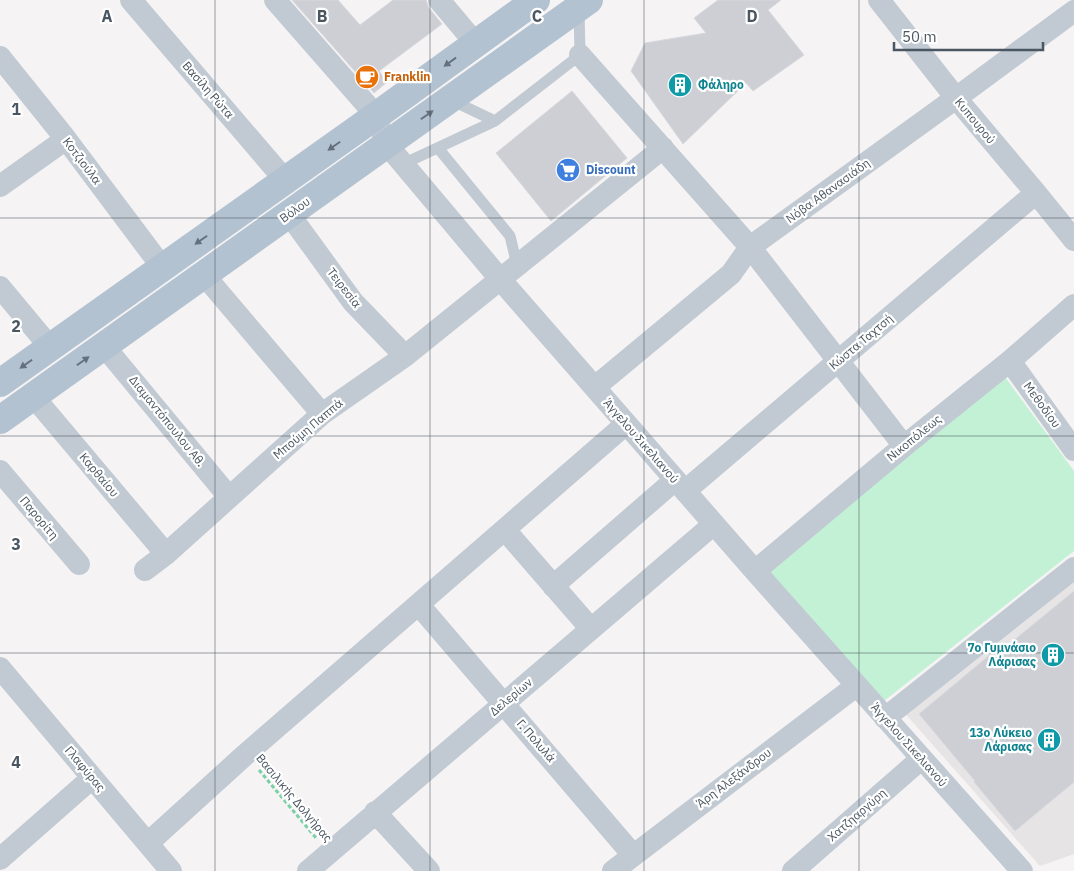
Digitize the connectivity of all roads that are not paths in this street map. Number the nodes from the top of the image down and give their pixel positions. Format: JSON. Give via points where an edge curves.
{"nodes":[{"id":1,"x":131,"y":0,"type":"edge"},
{"id":2,"x":274,"y":0,"type":"edge"},
{"id":3,"x":439,"y":0,"type":"edge"},
{"id":4,"x":536,"y":0,"type":"edge"},
{"id":5,"x":881,"y":1,"type":"edge"},
{"id":6,"x":584,"y":4,"type":"edge"},
{"id":7,"x":1074,"y":11,"type":"edge"},
{"id":8,"x":476,"y":44,"type":"junction"},
{"id":9,"x":580,"y":54,"type":"junction"},
{"id":10,"x":0,"y":57,"type":"edge"},
{"id":11,"x":956,"y":98,"type":"junction"},
{"id":12,"x":449,"y":99,"type":"junction"},
{"id":13,"x":373,"y":118,"type":"junction"},
{"id":14,"x":495,"y":121,"type":"junction"},
{"id":15,"x":66,"y":139,"type":"junction"},
{"id":16,"x":438,"y":148,"type":"junction"},
{"id":17,"x":663,"y":148,"type":"junction"},
{"id":18,"x":396,"y":154,"type":"junction"},
{"id":19,"x":285,"y":180,"type":"junction"},
{"id":20,"x":0,"y":186,"type":"edge"},
{"id":21,"x":1036,"y":193,"type":"junction"},
{"id":22,"x":289,"y":214,"type":"junction"},
{"id":23,"x":1074,"y":240,"type":"edge"},
{"id":24,"x":750,"y":247,"type":"junction"},
{"id":25,"x":162,"y":267,"type":"junction"},
{"id":26,"x":509,"y":272,"type":"junction"},
{"id":27,"x":204,"y":275,"type":"junction"},
{"id":28,"x":0,"y":286,"type":"edge"},
{"id":29,"x":1074,"y":305,"type":"edge"},
{"id":30,"x":104,"y":346,"type":"junction"},
{"id":31,"x":50,"y":347,"type":"junction"},
{"id":32,"x":405,"y":356,"type":"junction"},
{"id":33,"x":1010,"y":361,"type":"junction"},
{"id":34,"x":838,"y":362,"type":"junction"},
{"id":35,"x":0,"y":383,"type":"edge"},
{"id":36,"x":595,"y":387,"type":"junction"},
{"id":37,"x":33,"y":396,"type":"junction"},
{"id":38,"x":322,"y":414,"type":"junction"},
{"id":39,"x":0,"y":420,"type":"edge"},
{"id":40,"x":626,"y":424,"type":"junction"},
{"id":41,"x":904,"y":446,"type":"junction"},
{"id":42,"x":1074,"y":450,"type":"edge"},
{"id":43,"x":0,"y":471,"type":"edge"},
{"id":44,"x":680,"y":486,"type":"junction"},
{"id":45,"x":229,"y":497,"type":"junction"},
{"id":46,"x":714,"y":524,"type":"junction"},
{"id":47,"x":505,"y":530,"type":"junction"},
{"id":48,"x":166,"y":554,"type":"junction"},
{"id":49,"x":79,"y":564,"type":"dead end"},
{"id":50,"x":1074,"y":568,"type":"edge"},
{"id":51,"x":145,"y":570,"type":"dead end"},
{"id":52,"x":755,"y":571,"type":"junction"},
{"id":53,"x":553,"y":586,"type":"junction"},
{"id":54,"x":419,"y":605,"type":"junction"},
{"id":55,"x":591,"y":629,"type":"junction"},
{"id":56,"x":0,"y":668,"type":"edge"},
{"id":57,"x":856,"y":686,"type":"junction"},
{"id":58,"x":504,"y":703,"type":"junction"},
{"id":59,"x":885,"y":718,"type":"junction"},
{"id":60,"x":921,"y":759,"type":"junction"},
{"id":61,"x":92,"y":778,"type":"junction"},
{"id":62,"x":375,"y":812,"type":"junction"},
{"id":63,"x":148,"y":843,"type":"junction"},
{"id":64,"x":633,"y":855,"type":"junction"},
{"id":65,"x":0,"y":859,"type":"edge"},
{"id":66,"x":171,"y":871,"type":"edge"},
{"id":67,"x":308,"y":871,"type":"edge"},
{"id":68,"x":429,"y":871,"type":"edge"},
{"id":69,"x":613,"y":871,"type":"edge"},
{"id":70,"x":793,"y":871,"type":"edge"},
{"id":71,"x":1022,"y":871,"type":"edge"}],
"edges":[{"from":1,"to":19,"type":"street","name":"Βασίλη Ρώτα"},
{"from":2,"to":13,"type":"street","name":"Άγγελου Σικελιανού","via":[[366,104]]},
{"from":3,"to":8,"type":"street"},
{"from":4,"to":8,"type":"main road"},
{"from":5,"to":11,"type":"street","name":"Κυπουρού"},
{"from":6,"to":9,"type":"lane"},
{"from":6,"to":12,"type":"main road","name":"Βόλου"},
{"from":7,"to":11,"type":"street","name":"Νόβα Αθανασιάδη"},
{"from":8,"to":13,"type":"main road","one_way":true},
{"from":9,"to":14,"type":"lane"},
{"from":9,"to":17,"type":"street"},
{"from":10,"to":15,"type":"street","name":"Κοτζιούλα"},
{"from":11,"to":21,"type":"street","name":"Κυπουρού"},
{"from":11,"to":24,"type":"street","name":"Νόβα Αθανασιάδη"},
{"from":12,"to":14,"type":"lane"},
{"from":18,"to":12,"type":"main road","name":"Βόλου","one_way":true},
{"from":13,"to":18,"type":"street","name":"Άγγελου Σικελιανού"},
{"from":13,"to":19,"type":"main road","one_way":true},
{"from":14,"to":16,"type":"lane"},
{"from":15,"to":20,"type":"street"},
{"from":15,"to":25,"type":"street","name":"Κοτζιούλα"},
{"from":16,"to":18,"type":"lane"},
{"from":16,"to":26,"type":"lane","via":[[510,236]]},
{"from":17,"to":24,"type":"street"},
{"from":17,"to":26,"type":"street","name":"Μπούμη Παππά"},
{"from":18,"to":22,"type":"main road","name":"Βόλου"},
{"from":18,"to":26,"type":"street","name":"Άγγελου Σικελιανού"},
{"from":19,"to":25,"type":"main road","one_way":true},
{"from":21,"to":23,"type":"street","name":"Κυπουρού"},
{"from":21,"to":34,"type":"street","name":"Κώστα Ταχτσή"},
{"from":22,"to":27,"type":"main road","name":"Βόλου"},
{"from":22,"to":32,"type":"street","name":"Τειρεσία","via":[[353,302]]},
{"from":24,"to":34,"type":"street"},
{"from":24,"to":36,"type":"street","name":"Νόβα Αθανασιάδη","via":[[731,274]]},
{"from":25,"to":31,"type":"main road"},
{"from":26,"to":32,"type":"street","name":"Μπούμη Παππά"},
{"from":26,"to":36,"type":"street","name":"Άγγελου Σικελιανού"},
{"from":27,"to":30,"type":"main road","name":"Βόλου"},
{"from":27,"to":38,"type":"street"},
{"from":28,"to":31,"type":"street"},
{"from":29,"to":33,"type":"street","name":"Νικοπόλεως"},
{"from":37,"to":30,"type":"main road","name":"Βόλου","one_way":true},
{"from":30,"to":45,"type":"street","name":"Διαμαντόπουλου Αθ."},
{"from":31,"to":35,"type":"main road","one_way":true},
{"from":32,"to":38,"type":"street","name":"Μπούμη Παππά"},
{"from":33,"to":41,"type":"street","name":"Νικοπόλεως"},
{"from":33,"to":42,"type":"street","name":"Μεθοδίου"},
{"from":34,"to":41,"type":"street"},
{"from":34,"to":44,"type":"street","name":"Κώστα Ταχτσή"},
{"from":36,"to":40,"type":"street","name":"Άγγελου Σικελιανού"},
{"from":37,"to":39,"type":"main road","name":"Βόλου"},
{"from":37,"to":48,"type":"street","name":"Καρθαίου"},
{"from":38,"to":45,"type":"street","name":"Μπούμη Παππά"},
{"from":40,"to":44,"type":"street","name":"Άγγελου Σικελιανού"},
{"from":40,"to":47,"type":"street"},
{"from":41,"to":52,"type":"street","name":"Νικοπόλεως"},
{"from":43,"to":49,"type":"street","name":"Παρορίτη"},
{"from":44,"to":46,"type":"street","name":"Άγγελου Σικελιανού"},
{"from":44,"to":53,"type":"street","name":"Κώστα Ταχτσή"},
{"from":45,"to":48,"type":"street","name":"Μπούμη Παππά"},
{"from":46,"to":52,"type":"street","name":"Άγγελου Σικελιανού"},
{"from":46,"to":55,"type":"street","name":"Δελερίων"},
{"from":47,"to":53,"type":"street"},
{"from":47,"to":54,"type":"street"},
{"from":48,"to":51,"type":"street","name":"Μπούμη Παππά"},
{"from":50,"to":59,"type":"street"},
{"from":52,"to":57,"type":"street","name":"Άγγελου Σικελιανού"},
{"from":53,"to":55,"type":"street"},
{"from":54,"to":58,"type":"street","name":"Γ. Πολυλά"},
{"from":54,"to":63,"type":"street"},
{"from":55,"to":58,"type":"street","name":"Δελερίων"},
{"from":56,"to":61,"type":"street","name":"Γλαφύρας"},
{"from":57,"to":59,"type":"street","name":"Άγγελου Σικελιανού"},
{"from":57,"to":64,"type":"street","name":"Άρη Αλεξάνδρου"},
{"from":58,"to":62,"type":"street","name":"Δελερίων"},
{"from":58,"to":64,"type":"street","name":"Γ. Πολυλά"},
{"from":59,"to":60,"type":"street","name":"Άγγελου Σικελιανού"},
{"from":60,"to":70,"type":"street","name":"Χατζηαργύρη"},
{"from":60,"to":71,"type":"street","name":"Άγγελου Σικελιανού"},
{"from":61,"to":63,"type":"street","name":"Γλαφύρας"},
{"from":61,"to":65,"type":"street"},
{"from":62,"to":67,"type":"street","name":"Δελερίων"},
{"from":62,"to":68,"type":"street"},
{"from":63,"to":66,"type":"street","name":"Γλαφύρας"},
{"from":64,"to":69,"type":"street","name":"Άρη Αλεξάνδρου"}]}
